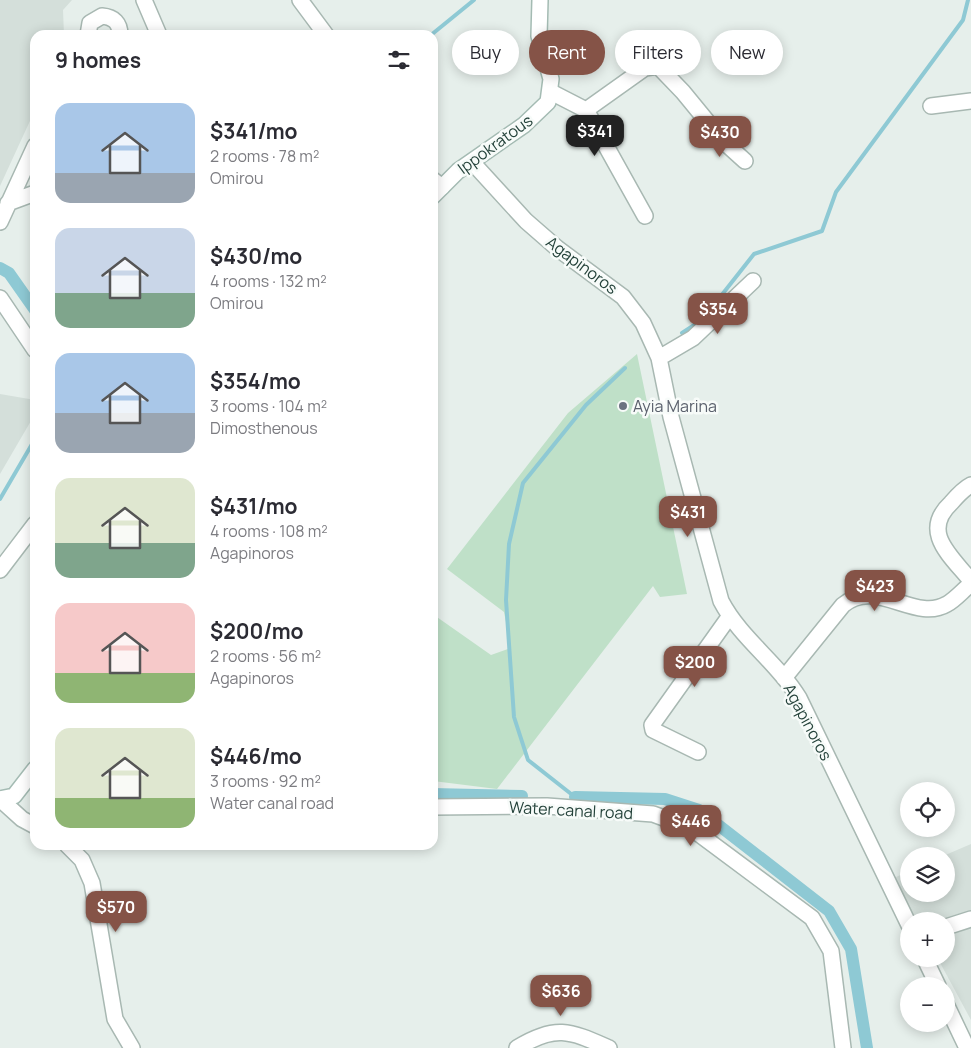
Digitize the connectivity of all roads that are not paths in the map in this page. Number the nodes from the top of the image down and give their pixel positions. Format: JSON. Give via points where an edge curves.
{"nodes":[{"id":1,"x":144,"y":0,"type":"edge"},
{"id":2,"x":300,"y":0,"type":"edge"},
{"id":3,"x":540,"y":0,"type":"edge"},
{"id":4,"x":89,"y":30,"type":"edge"},
{"id":5,"x":119,"y":30,"type":"edge"},
{"id":6,"x":157,"y":30,"type":"edge"},
{"id":7,"x":322,"y":30,"type":"edge"},
{"id":8,"x":551,"y":92,"type":"junction"},
{"id":9,"x":971,"y":100,"type":"edge"},
{"id":10,"x":931,"y":106,"type":"dead end"},
{"id":11,"x":586,"y":110,"type":"junction"},
{"id":12,"x":30,"y":157,"type":"edge"},
{"id":13,"x":746,"y":161,"type":"dead end"},
{"id":14,"x":472,"y":162,"type":"junction"},
{"id":15,"x":438,"y":187,"type":"edge"},
{"id":16,"x":30,"y":195,"type":"edge"},
{"id":17,"x":8,"y":203,"type":"junction"},
{"id":18,"x":644,"y":216,"type":"dead end"},
{"id":19,"x":0,"y":222,"type":"edge"},
{"id":20,"x":753,"y":281,"type":"dead end"},
{"id":21,"x":0,"y":298,"type":"edge"},
{"id":22,"x":30,"y":343,"type":"edge"},
{"id":23,"x":659,"y":358,"type":"junction"},
{"id":24,"x":971,"y":485,"type":"edge"},
{"id":25,"x":30,"y":531,"type":"edge"},
{"id":26,"x":0,"y":570,"type":"edge"},
{"id":27,"x":971,"y":582,"type":"edge"},
{"id":28,"x":729,"y":617,"type":"junction"},
{"id":29,"x":784,"y":678,"type":"junction"},
{"id":30,"x":698,"y":752,"type":"dead end"},
{"id":31,"x":30,"y":775,"type":"edge"},
{"id":32,"x":0,"y":799,"type":"edge"},
{"id":33,"x":438,"y":807,"type":"edge"},
{"id":34,"x":30,"y":823,"type":"edge"},
{"id":35,"x":72,"y":850,"type":"edge"},
{"id":36,"x":903,"y":912,"type":"edge"},
{"id":37,"x":971,"y":919,"type":"edge"},
{"id":38,"x":955,"y":924,"type":"edge"},
{"id":39,"x":955,"y":1023,"type":"edge"},
{"id":40,"x":132,"y":1048,"type":"edge"},
{"id":41,"x":518,"y":1048,"type":"edge"},
{"id":42,"x":609,"y":1048,"type":"edge"},
{"id":43,"x":843,"y":1048,"type":"edge"},
{"id":44,"x":967,"y":1048,"type":"edge"}],
"edges":[{"from":1,"to":6,"type":"street"},
{"from":2,"to":7,"type":"street"},
{"from":3,"to":8,"type":"street","via":[[539,36],[548,63]]},
{"from":4,"to":5,"type":"street","via":[[90,23],[102,16],[117,23]]},
{"from":8,"to":11,"type":"street"},
{"from":8,"to":14,"type":"street","name":"Ippokratous","via":[[541,110]]},
{"from":9,"to":10,"type":"street"},
{"from":11,"to":13,"type":"street","via":[[645,68],[658,66],[724,142]]},
{"from":11,"to":18,"type":"street"},
{"from":12,"to":17,"type":"street"},
{"from":14,"to":15,"type":"street","name":"Ippokratous"},
{"from":14,"to":23,"type":"street","name":"Agapinoros","via":[[526,221],[623,297],[643,324]]},
{"from":16,"to":17,"type":"street"},
{"from":17,"to":19,"type":"street"},
{"from":20,"to":23,"type":"street","via":[[693,338]]},
{"from":21,"to":22,"type":"street"},
{"from":23,"to":28,"type":"street","name":"Agapinoros","via":[[708,558]]},
{"from":24,"to":27,"type":"street","via":[[941,512],[937,532],[940,541]]},
{"from":25,"to":26,"type":"street"},
{"from":27,"to":29,"type":"street","via":[[946,605],[936,608],[874,596],[850,599]]},
{"from":28,"to":29,"type":"street","name":"Agapinoros"},
{"from":28,"to":30,"type":"street","via":[[652,725],[653,730]]},
{"from":29,"to":36,"type":"street","name":"Agapinoros","via":[[799,698]]},
{"from":31,"to":32,"type":"street","via":[[14,796]]},
{"from":32,"to":34,"type":"street"},
{"from":33,"to":43,"type":"street","name":"Water canal road","via":[[547,806],[653,814],[691,828],[812,918],[831,951]]},
{"from":35,"to":40,"type":"street","via":[[82,860],[92,883],[115,1019]]},
{"from":37,"to":38,"type":"street"},
{"from":39,"to":44,"type":"street"},
{"from":41,"to":42,"type":"street","via":[[542,1034],[558,1032],[576,1034]]}]}
